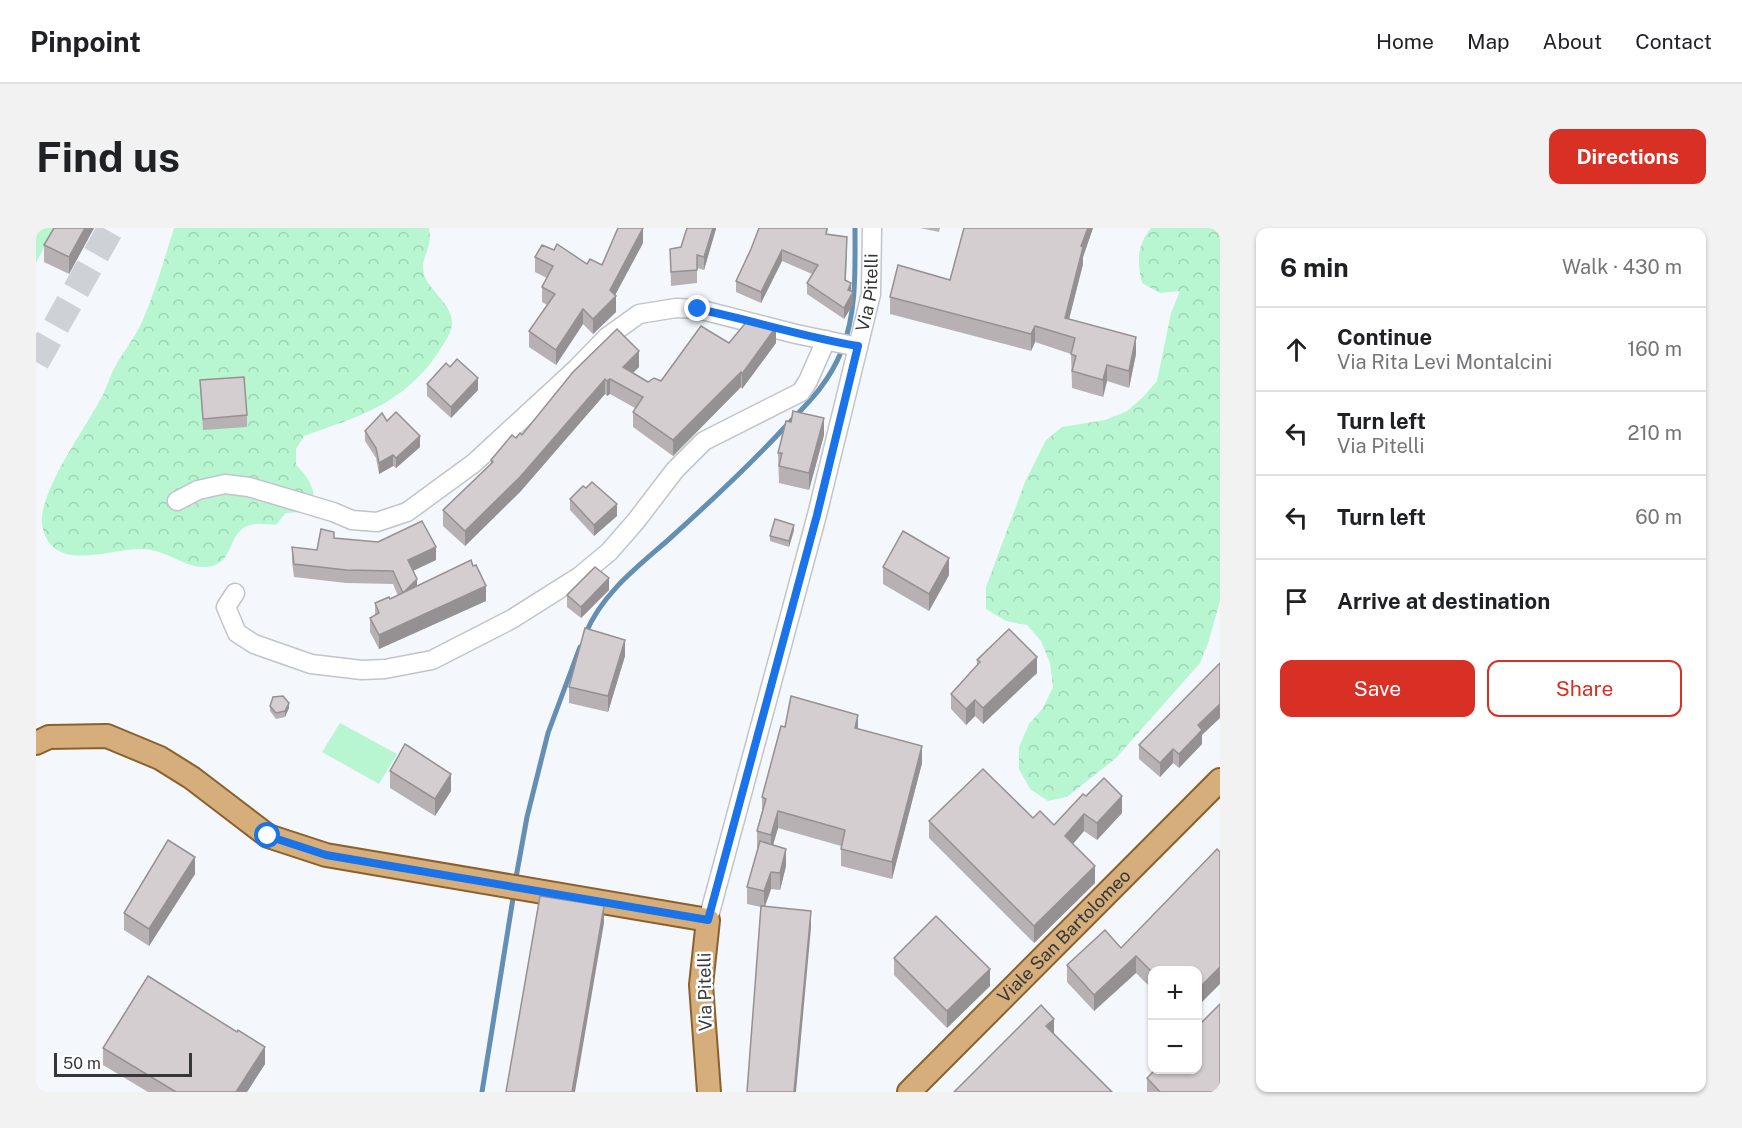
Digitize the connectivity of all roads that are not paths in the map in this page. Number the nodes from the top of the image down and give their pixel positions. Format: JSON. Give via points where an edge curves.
{"nodes":[{"id":1,"x":872,"y":228,"type":"edge"},
{"id":2,"x":829,"y":341,"type":"junction"},
{"id":3,"x":857,"y":346,"type":"junction"},
{"id":4,"x":177,"y":501,"type":"dead end"},
{"id":5,"x":234,"y":593,"type":"dead end"},
{"id":6,"x":36,"y":743,"type":"edge"},
{"id":7,"x":1220,"y":780,"type":"edge"},
{"id":8,"x":708,"y":920,"type":"junction"},
{"id":9,"x":709,"y":1092,"type":"edge"},
{"id":10,"x":909,"y":1092,"type":"edge"}],
"edges":[{"from":1,"to":3,"type":"street","name":"Via Pitelli","via":[[871,294]]},
{"from":2,"to":3,"type":"street"},
{"from":2,"to":4,"type":"street","via":[[698,309],[639,314],[607,337],[474,463],[407,512],[377,522],[352,520],[249,487],[225,484],[198,490]]},
{"from":2,"to":5,"type":"street","via":[[801,392],[704,441],[675,470],[609,552],[580,576],[512,619],[432,660],[362,670],[311,664],[276,654],[237,633],[226,608]]},
{"from":3,"to":8,"type":"street","name":"Via Pitelli","via":[[817,515]]},
{"from":6,"to":8,"type":"main road","via":[[49,737],[107,736],[160,758],[268,836],[326,855]]},
{"from":7,"to":10,"type":"main road","name":"Viale San Bartolomeo"},
{"from":8,"to":9,"type":"main road","name":"Via Pitelli","via":[[701,985]]}]}
